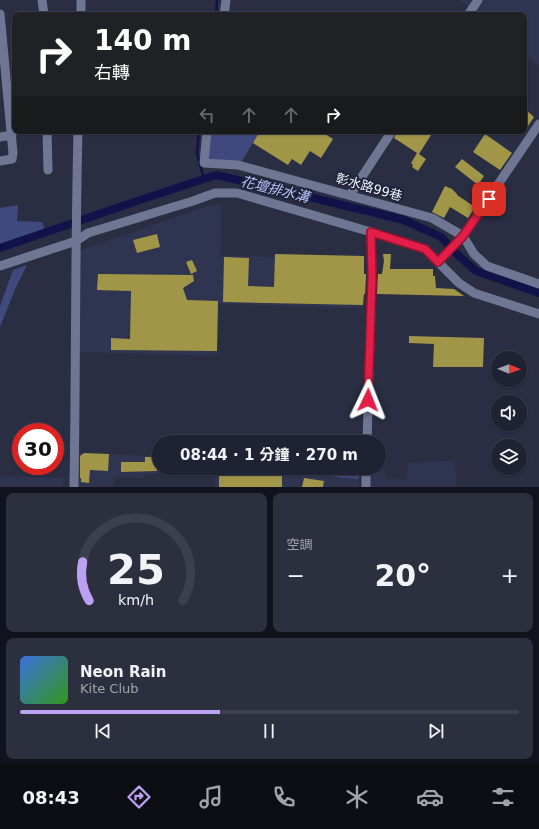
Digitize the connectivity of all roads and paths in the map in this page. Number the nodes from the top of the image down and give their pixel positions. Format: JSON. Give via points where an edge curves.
{"nodes":[{"id":1,"x":42,"y":0,"type":"edge"},
{"id":2,"x":81,"y":0,"type":"edge"},
{"id":3,"x":226,"y":0,"type":"edge"},
{"id":4,"x":478,"y":0,"type":"edge"},
{"id":5,"x":44,"y":12,"type":"edge"},
{"id":6,"x":81,"y":12,"type":"edge"},
{"id":7,"x":224,"y":12,"type":"edge"},
{"id":8,"x":470,"y":12,"type":"edge"},
{"id":9,"x":0,"y":14,"type":"edge"},
{"id":10,"x":2,"y":62,"type":"edge"},
{"id":11,"x":539,"y":124,"type":"edge"},
{"id":12,"x":47,"y":134,"type":"edge"},
{"id":13,"x":78,"y":134,"type":"edge"},
{"id":14,"x":207,"y":134,"type":"edge"},
{"id":15,"x":390,"y":134,"type":"edge"},
{"id":16,"x":12,"y":135,"type":"junction"},
{"id":17,"x":0,"y":137,"type":"edge"},
{"id":18,"x":0,"y":161,"type":"edge"},
{"id":19,"x":48,"y":170,"type":"dead end"},
{"id":20,"x":350,"y":195,"type":"junction"},
{"id":21,"x":371,"y":232,"type":"junction"},
{"id":22,"x":463,"y":236,"type":"junction"},
{"id":23,"x":76,"y":241,"type":"junction"},
{"id":24,"x":438,"y":262,"type":"junction"},
{"id":25,"x":0,"y":266,"type":"edge"},
{"id":26,"x":539,"y":284,"type":"edge"},
{"id":27,"x":539,"y":314,"type":"edge"},
{"id":28,"x":367,"y":435,"type":"edge"},
{"id":29,"x":366,"y":475,"type":"edge"},
{"id":30,"x":74,"y":487,"type":"edge"},
{"id":31,"x":366,"y":487,"type":"edge"}],
"edges":[{"from":1,"to":5,"type":"street"},
{"from":2,"to":6,"type":"street"},
{"from":3,"to":7,"type":"street"},
{"from":4,"to":8,"type":"street"},
{"from":9,"to":10,"type":"street"},
{"from":10,"to":16,"type":"street"},
{"from":11,"to":22,"type":"street"},
{"from":12,"to":19,"type":"street"},
{"from":13,"to":23,"type":"street"},
{"from":14,"to":20,"type":"street","name":"彰水路99巷","via":[[204,163],[238,165]]},
{"from":15,"to":20,"type":"street"},
{"from":16,"to":17,"type":"street"},
{"from":16,"to":18,"type":"street","via":[[12,158]]},
{"from":20,"to":22,"type":"street","name":"彰水路99巷","via":[[432,218]]},
{"from":21,"to":23,"type":"street","via":[[236,193],[215,193],[88,233]]},
{"from":21,"to":24,"type":"street","via":[[425,249]]},
{"from":21,"to":28,"type":"street"},
{"from":22,"to":24,"type":"street"},
{"from":22,"to":26,"type":"street","name":"彰水路99巷","via":[[474,254],[487,266]]},
{"from":23,"to":25,"type":"street"},
{"from":23,"to":30,"type":"street"},
{"from":24,"to":27,"type":"street","via":[[459,283],[474,293]]},
{"from":29,"to":31,"type":"street"}]}
